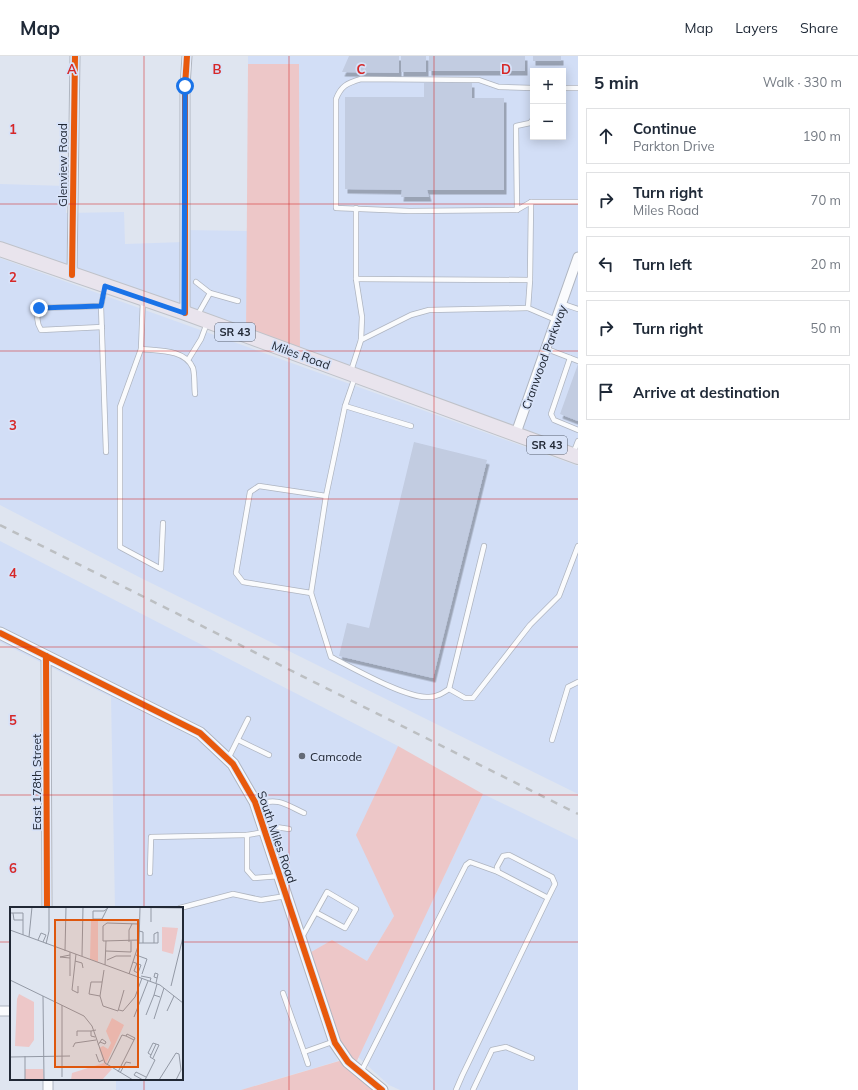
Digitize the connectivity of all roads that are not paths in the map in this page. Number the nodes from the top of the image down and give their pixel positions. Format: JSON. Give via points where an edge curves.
{"nodes":[{"id":1,"x":75,"y":56,"type":"edge"},
{"id":2,"x":187,"y":56,"type":"edge"},
{"id":3,"x":530,"y":88,"type":"edge"},
{"id":4,"x":566,"y":88,"type":"edge"},
{"id":5,"x":578,"y":88,"type":"edge"},
{"id":6,"x":530,"y":123,"type":"edge"},
{"id":7,"x":531,"y":202,"type":"junction"},
{"id":8,"x":578,"y":202,"type":"edge"},
{"id":9,"x":356,"y":208,"type":"junction"},
{"id":10,"x":517,"y":210,"type":"junction"},
{"id":11,"x":0,"y":249,"type":"edge"},
{"id":12,"x":578,"y":257,"type":"edge"},
{"id":13,"x":72,"y":275,"type":"junction"},
{"id":14,"x":356,"y":279,"type":"junction"},
{"id":15,"x":530,"y":280,"type":"junction"},
{"id":16,"x":196,"y":282,"type":"dead end"},
{"id":17,"x":105,"y":286,"type":"junction"},
{"id":18,"x":210,"y":293,"type":"junction"},
{"id":19,"x":143,"y":299,"type":"junction"},
{"id":20,"x":238,"y":301,"type":"dead end"},
{"id":21,"x":563,"y":304,"type":"junction"},
{"id":22,"x":101,"y":306,"type":"junction"},
{"id":23,"x":528,"y":308,"type":"junction"},
{"id":24,"x":578,"y":309,"type":"edge"},
{"id":25,"x":196,"y":317,"type":"junction"},
{"id":26,"x":557,"y":320,"type":"junction"},
{"id":27,"x":102,"y":327,"type":"junction"},
{"id":28,"x":361,"y":340,"type":"junction"},
{"id":29,"x":141,"y":349,"type":"junction"},
{"id":30,"x":547,"y":350,"type":"junction"},
{"id":31,"x":570,"y":358,"type":"junction"},
{"id":32,"x":188,"y":360,"type":"junction"},
{"id":33,"x":578,"y":361,"type":"edge"},
{"id":34,"x":353,"y":374,"type":"junction"},
{"id":35,"x":195,"y":394,"type":"dead end"},
{"id":36,"x":345,"y":406,"type":"junction"},
{"id":37,"x":410,"y":426,"type":"dead end"},
{"id":38,"x":578,"y":430,"type":"edge"},
{"id":39,"x":516,"y":433,"type":"junction"},
{"id":40,"x":578,"y":441,"type":"edge"},
{"id":41,"x":106,"y":452,"type":"dead end"},
{"id":42,"x":575,"y":456,"type":"edge"},
{"id":43,"x":326,"y":496,"type":"junction"},
{"id":44,"x":163,"y":523,"type":"dead end"},
{"id":45,"x":484,"y":546,"type":"dead end"},
{"id":46,"x":578,"y":546,"type":"edge"},
{"id":47,"x":311,"y":593,"type":"junction"},
{"id":48,"x":0,"y":633,"type":"edge"},
{"id":49,"x":46,"y":656,"type":"junction"},
{"id":50,"x":578,"y":682,"type":"edge"},
{"id":51,"x":449,"y":689,"type":"junction"},
{"id":52,"x":248,"y":719,"type":"dead end"},
{"id":53,"x":238,"y":740,"type":"junction"},
{"id":54,"x":552,"y":740,"type":"dead end"},
{"id":55,"x":269,"y":755,"type":"dead end"},
{"id":56,"x":228,"y":759,"type":"junction"},
{"id":57,"x":256,"y":804,"type":"junction"},
{"id":58,"x":304,"y":813,"type":"dead end"},
{"id":59,"x":289,"y":829,"type":"dead end"},
{"id":60,"x":265,"y":832,"type":"junction"},
{"id":61,"x":247,"y":835,"type":"junction"},
{"id":62,"x":498,"y":872,"type":"junction"},
{"id":63,"x":150,"y":873,"type":"dead end"},
{"id":64,"x":280,"y":876,"type":"junction"},
{"id":65,"x":286,"y":896,"type":"junction"},
{"id":66,"x":548,"y":898,"type":"junction"},
{"id":67,"x":47,"y":907,"type":"edge"},
{"id":68,"x":183,"y":907,"type":"edge"},
{"id":69,"x":317,"y":912,"type":"junction"},
{"id":70,"x":301,"y":939,"type":"junction"},
{"id":71,"x":283,"y":993,"type":"dead end"},
{"id":72,"x":335,"y":1041,"type":"junction"},
{"id":73,"x":304,"y":1052,"type":"junction"},
{"id":74,"x":532,"y":1058,"type":"dead end"},
{"id":75,"x":308,"y":1064,"type":"dead end"},
{"id":76,"x":360,"y":1073,"type":"junction"},
{"id":77,"x":382,"y":1090,"type":"edge"},
{"id":78,"x":456,"y":1090,"type":"edge"},
{"id":79,"x":473,"y":1090,"type":"edge"}],
"edges":[{"from":1,"to":13,"type":"street","name":"Glenview Road"},
{"from":2,"to":25,"type":"street","via":[[185,86]]},
{"from":3,"to":9,"type":"lane","via":[[499,87],[479,80],[361,79],[348,82],[340,89],[336,99],[336,208]]},
{"from":4,"to":5,"type":"lane"},
{"from":6,"to":10,"type":"lane","via":[[516,126]]},
{"from":7,"to":8,"type":"lane"},
{"from":7,"to":10,"type":"lane"},
{"from":7,"to":15,"type":"lane"},
{"from":9,"to":10,"type":"lane","via":[[410,211]]},
{"from":9,"to":14,"type":"lane"},
{"from":11,"to":13,"type":"main road","name":"Miles Road","number":"SR 43"},
{"from":12,"to":21,"type":"street","name":"Cranwood Parkway"},
{"from":13,"to":17,"type":"main road","name":"Miles Road","number":"SR 43"},
{"from":14,"to":15,"type":"lane"},
{"from":14,"to":28,"type":"lane","via":[[362,317]]},
{"from":15,"to":23,"type":"lane"},
{"from":16,"to":18,"type":"lane"},
{"from":17,"to":19,"type":"main road","name":"Miles Road","number":"SR 43"},
{"from":17,"to":22,"type":"lane"},
{"from":18,"to":20,"type":"lane"},
{"from":18,"to":25,"type":"lane"},
{"from":19,"to":25,"type":"main road","name":"Miles Road","number":"SR 43"},
{"from":19,"to":29,"type":"lane"},
{"from":21,"to":24,"type":"lane"},
{"from":21,"to":26,"type":"street","name":"Cranwood Parkway"},
{"from":22,"to":27,"type":"lane"},
{"from":22,"to":27,"type":"lane","via":[[39,308],[37,316],[41,330]]},
{"from":23,"to":26,"type":"lane"},
{"from":23,"to":28,"type":"lane","via":[[428,310],[411,315]]},
{"from":25,"to":32,"type":"lane","via":[[201,339]]},
{"from":25,"to":34,"type":"main road","name":"Miles Road","number":"SR 43"},
{"from":26,"to":30,"type":"street","name":"Cranwood Parkway"},
{"from":27,"to":41,"type":"lane"},
{"from":28,"to":34,"type":"lane"},
{"from":29,"to":32,"type":"lane","via":[[180,354]]},
{"from":29,"to":44,"type":"lane","via":[[120,407],[120,546],[162,569]]},
{"from":30,"to":31,"type":"lane"},
{"from":30,"to":39,"type":"street","name":"Cranwood Parkway"},
{"from":31,"to":33,"type":"lane"},
{"from":31,"to":38,"type":"lane","via":[[551,414],[554,420]]},
{"from":32,"to":35,"type":"lane","via":[[193,369]]},
{"from":34,"to":36,"type":"lane"},
{"from":34,"to":39,"type":"main road","name":"Miles Road","number":"SR 43"},
{"from":36,"to":37,"type":"lane"},
{"from":36,"to":43,"type":"lane"},
{"from":39,"to":42,"type":"main road","name":"Miles Road","number":"SR 43"},
{"from":40,"to":42,"type":"lane"},
{"from":43,"to":47,"type":"lane"},
{"from":43,"to":47,"type":"lane","via":[[259,486],[252,490],[236,573],[243,582]]},
{"from":45,"to":51,"type":"lane"},
{"from":46,"to":51,"type":"lane","via":[[559,596],[530,625],[473,698],[465,698]]},
{"from":47,"to":51,"type":"lane","via":[[331,657],[411,695],[428,698]]},
{"from":48,"to":49,"type":"street","name":"South Miles Road"},
{"from":49,"to":56,"type":"street","name":"South Miles Road","via":[[200,733]]},
{"from":49,"to":67,"type":"street","name":"East 178th Street"},
{"from":50,"to":54,"type":"lane","via":[[568,687]]},
{"from":52,"to":53,"type":"lane"},
{"from":53,"to":55,"type":"lane"},
{"from":53,"to":56,"type":"lane"},
{"from":56,"to":57,"type":"street","name":"South Miles Road","via":[[246,784]]},
{"from":57,"to":58,"type":"lane","via":[[271,800],[279,801]]},
{"from":57,"to":60,"type":"street","name":"South Miles Road"},
{"from":59,"to":60,"type":"lane","via":[[276,827]]},
{"from":60,"to":61,"type":"lane"},
{"from":60,"to":64,"type":"street","name":"South Miles Road"},
{"from":61,"to":63,"type":"lane","via":[[151,837]]},
{"from":61,"to":64,"type":"lane","via":[[248,870],[254,878]]},
{"from":62,"to":66,"type":"lane"},
{"from":62,"to":66,"type":"lane","via":[[497,867],[503,856],[509,855],[552,877],[555,884]]},
{"from":62,"to":76,"type":"lane","via":[[470,862],[466,865]]},
{"from":64,"to":65,"type":"street","name":"South Miles Road"},
{"from":65,"to":68,"type":"lane","via":[[261,900],[233,894]]},
{"from":65,"to":70,"type":"street","name":"South Miles Road"},
{"from":66,"to":78,"type":"lane"},
{"from":69,"to":69,"type":"lane","via":[[327,892],[356,909],[345,928]]},
{"from":69,"to":70,"type":"lane"},
{"from":70,"to":72,"type":"street","name":"South Miles Road"},
{"from":71,"to":73,"type":"lane"},
{"from":72,"to":73,"type":"lane"},
{"from":72,"to":76,"type":"street","name":"South Miles Road","via":[[348,1062]]},
{"from":73,"to":75,"type":"lane"},
{"from":74,"to":79,"type":"lane","via":[[506,1047],[492,1050]]},
{"from":76,"to":77,"type":"street","name":"South Miles Road"}]}
